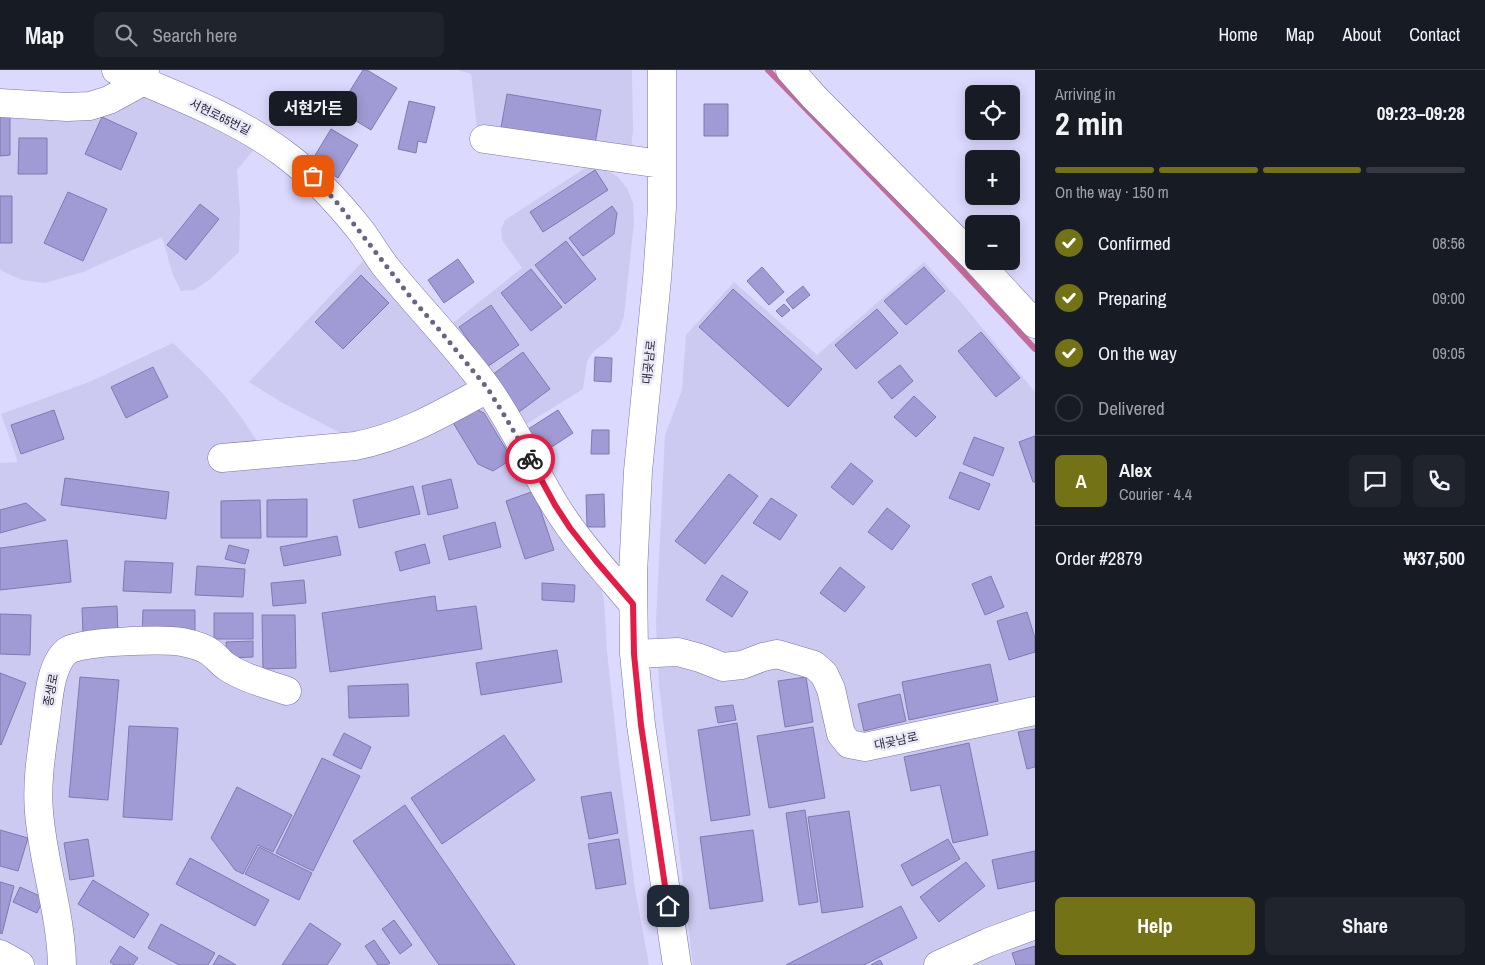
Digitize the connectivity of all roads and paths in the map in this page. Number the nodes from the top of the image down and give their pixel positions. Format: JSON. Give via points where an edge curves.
{"nodes":[{"id":1,"x":116,"y":70,"type":"edge"},
{"id":2,"x":662,"y":70,"type":"edge"},
{"id":3,"x":790,"y":70,"type":"edge"},
{"id":4,"x":144,"y":76,"type":"edge"},
{"id":5,"x":0,"y":102,"type":"edge"},
{"id":6,"x":484,"y":139,"type":"dead end"},
{"id":7,"x":661,"y":164,"type":"junction"},
{"id":8,"x":965,"y":249,"type":"edge"},
{"id":9,"x":985,"y":270,"type":"edge"},
{"id":10,"x":1035,"y":324,"type":"edge"},
{"id":11,"x":488,"y":389,"type":"junction"},
{"id":12,"x":222,"y":458,"type":"dead end"},
{"id":13,"x":633,"y":604,"type":"junction"},
{"id":14,"x":634,"y":654,"type":"junction"},
{"id":15,"x":287,"y":691,"type":"dead end"},
{"id":16,"x":1035,"y":711,"type":"edge"},
{"id":17,"x":1035,"y":925,"type":"edge"},
{"id":18,"x":0,"y":954,"type":"edge"},
{"id":19,"x":20,"y":965,"type":"edge"},
{"id":20,"x":62,"y":965,"type":"edge"},
{"id":21,"x":677,"y":965,"type":"edge"},
{"id":22,"x":938,"y":965,"type":"edge"}],
"edges":[{"from":1,"to":4,"type":"street","name":"서현로65번길"},
{"from":2,"to":7,"type":"street","name":"대곶남로"},
{"from":3,"to":8,"type":"street"},
{"from":4,"to":5,"type":"street","via":[[109,100],[90,106]]},
{"from":4,"to":11,"type":"street","name":"서현로65번길","via":[[239,124],[313,176]]},
{"from":6,"to":7,"type":"street"},
{"from":7,"to":13,"type":"street","name":"대곶남로","via":[[662,208],[638,471]]},
{"from":9,"to":10,"type":"street"},
{"from":11,"to":12,"type":"street","via":[[430,420],[375,442]]},
{"from":11,"to":13,"type":"street","name":"서현로65번길","via":[[570,528]]},
{"from":13,"to":14,"type":"street","name":"대곶남로"},
{"from":14,"to":16,"type":"street","name":"대곶남로","via":[[678,652],[723,667],[742,665],[777,654],[814,665],[824,674],[831,689],[841,734],[849,744],[865,747]]},
{"from":14,"to":21,"type":"street","name":"대곶남로","via":[[641,725]]},
{"from":15,"to":20,"type":"street","name":"종생로","via":[[247,678],[226,667],[210,652],[182,642],[147,640],[88,645],[68,649],[59,658],[49,700],[39,772],[39,812],[62,941]]},
{"from":17,"to":22,"type":"street"},
{"from":18,"to":19,"type":"street"}]}
